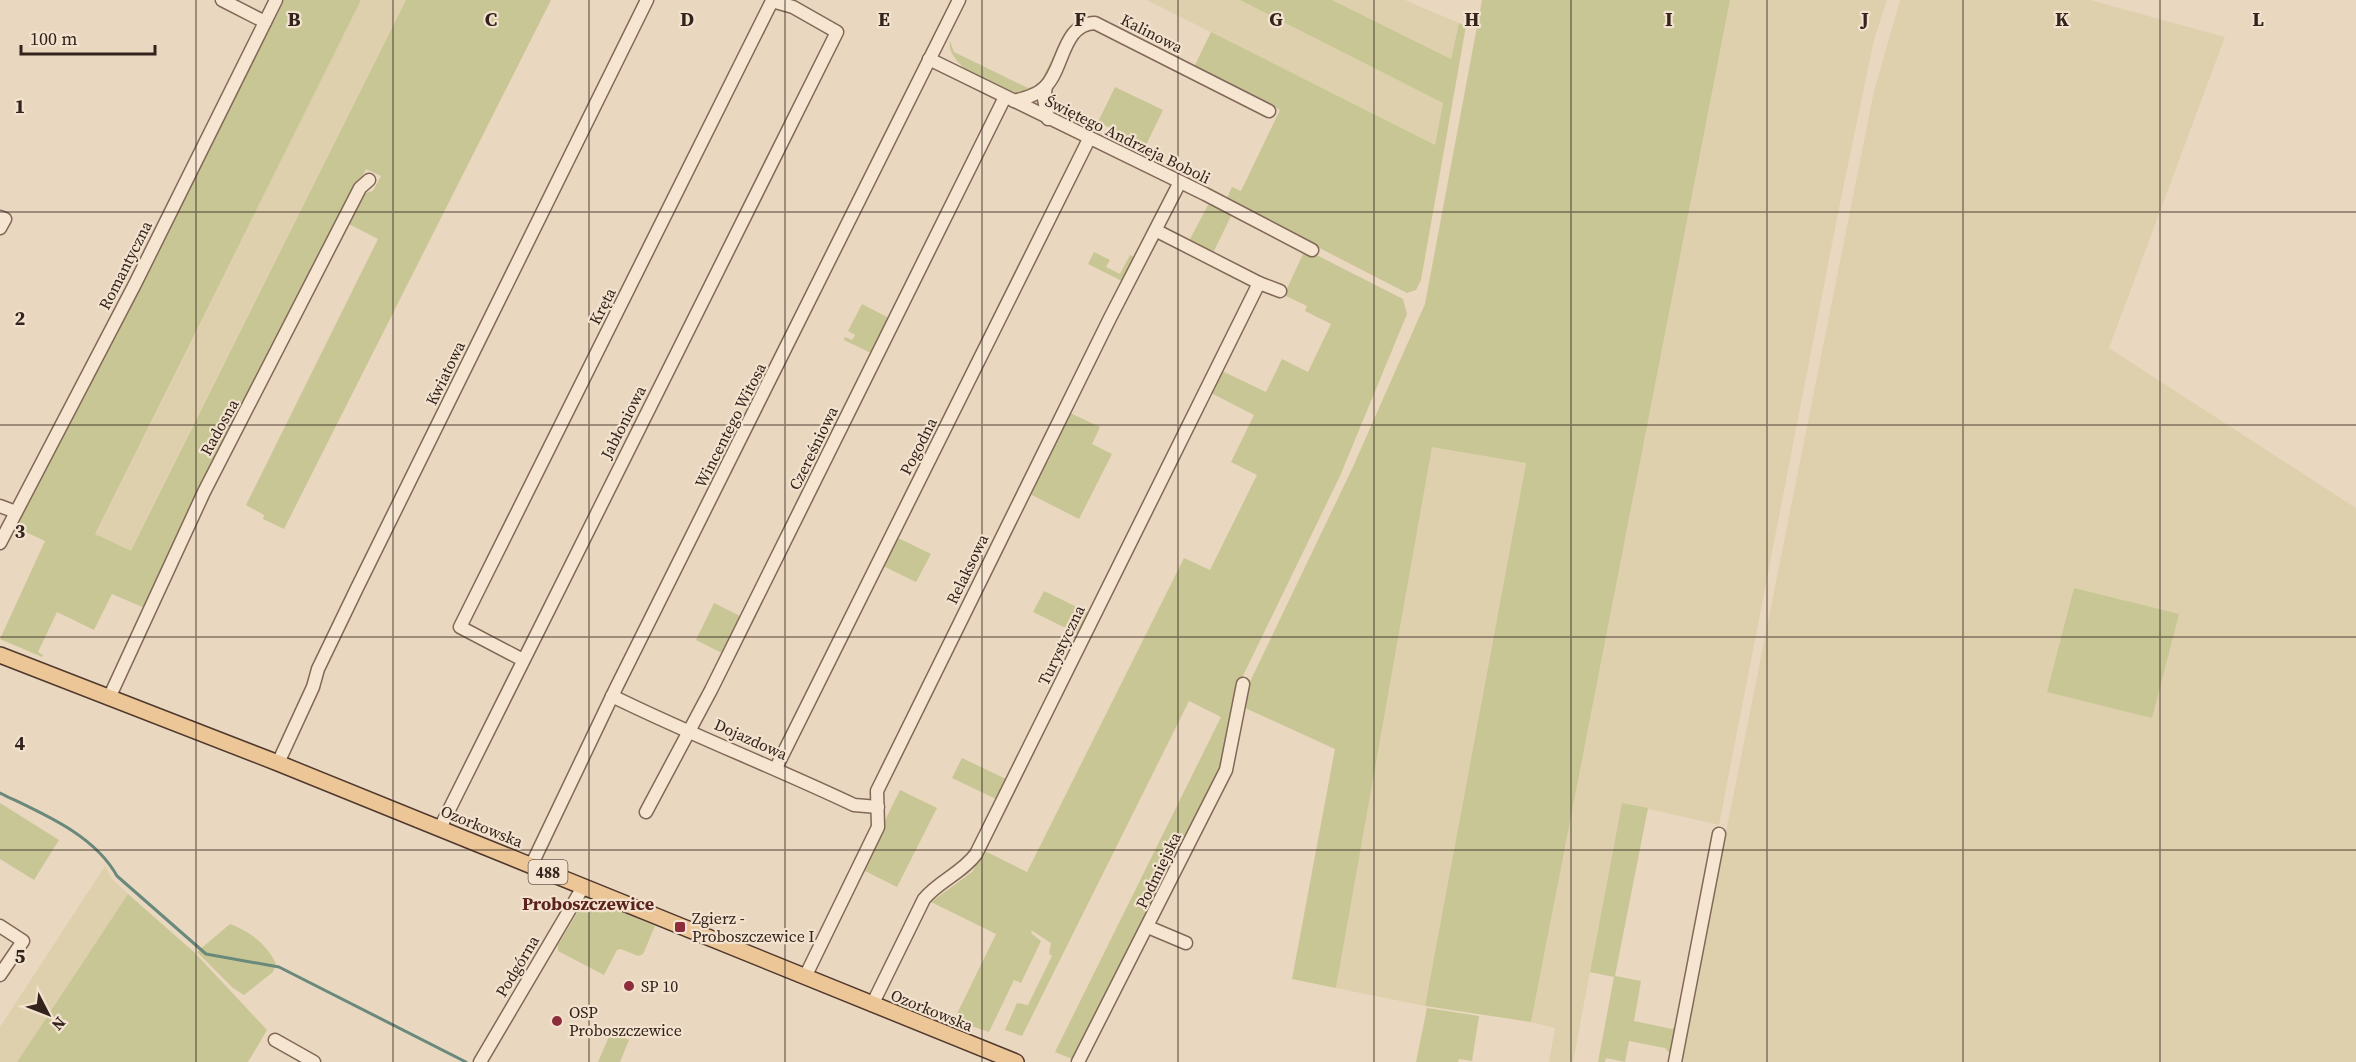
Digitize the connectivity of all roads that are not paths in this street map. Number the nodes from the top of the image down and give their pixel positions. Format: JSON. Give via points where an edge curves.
{"nodes":[{"id":1,"x":222,"y":0,"type":"edge"},
{"id":2,"x":276,"y":0,"type":"edge"},
{"id":3,"x":647,"y":0,"type":"edge"},
{"id":4,"x":772,"y":0,"type":"edge"},
{"id":5,"x":959,"y":0,"type":"edge"},
{"id":6,"x":265,"y":22,"type":"junction"},
{"id":7,"x":837,"y":32,"type":"joint"},
{"id":8,"x":929,"y":59,"type":"junction"},
{"id":9,"x":1046,"y":86,"type":"junction"},
{"id":10,"x":1010,"y":99,"type":"junction"},
{"id":11,"x":1269,"y":111,"type":"dead end"},
{"id":12,"x":1048,"y":119,"type":"junction"},
{"id":13,"x":1089,"y":140,"type":"junction"},
{"id":14,"x":369,"y":180,"type":"dead end"},
{"id":15,"x":1180,"y":182,"type":"junction"},
{"id":16,"x":1157,"y":231,"type":"junction"},
{"id":17,"x":1312,"y":250,"type":"dead end"},
{"id":18,"x":1259,"y":283,"type":"junction"},
{"id":19,"x":1280,"y":291,"type":"dead end"},
{"id":20,"x":0,"y":506,"type":"edge"},
{"id":21,"x":16,"y":512,"type":"junction"},
{"id":22,"x":0,"y":543,"type":"edge"},
{"id":23,"x":0,"y":656,"type":"edge"},
{"id":24,"x":523,"y":660,"type":"junction"},
{"id":25,"x":1243,"y":684,"type":"dead end"},
{"id":26,"x":612,"y":696,"type":"junction"},
{"id":27,"x":109,"y":698,"type":"junction"},
{"id":28,"x":690,"y":730,"type":"junction"},
{"id":29,"x":278,"y":763,"type":"junction"},
{"id":30,"x":776,"y":768,"type":"junction"},
{"id":31,"x":878,"y":807,"type":"junction"},
{"id":32,"x":646,"y":812,"type":"dead end"},
{"id":33,"x":440,"y":828,"type":"junction"},
{"id":34,"x":1719,"y":834,"type":"dead end"},
{"id":35,"x":531,"y":866,"type":"junction"},
{"id":36,"x":583,"y":887,"type":"junction"},
{"id":37,"x":0,"y":926,"type":"edge"},
{"id":38,"x":1148,"y":927,"type":"junction"},
{"id":39,"x":1186,"y":943,"type":"dead end"},
{"id":40,"x":0,"y":975,"type":"edge"},
{"id":41,"x":805,"y":977,"type":"junction"},
{"id":42,"x":872,"y":1005,"type":"junction"},
{"id":43,"x":275,"y":1040,"type":"dead end"},
{"id":44,"x":314,"y":1062,"type":"edge"},
{"id":45,"x":480,"y":1062,"type":"edge"},
{"id":46,"x":1016,"y":1062,"type":"edge"},
{"id":47,"x":1078,"y":1062,"type":"edge"},
{"id":48,"x":1675,"y":1062,"type":"edge"}],
"edges":[{"from":1,"to":6,"type":"street"},
{"from":2,"to":6,"type":"street","name":"Romantyczna"},
{"from":3,"to":29,"type":"street","name":"Kwiatowa","via":[[347,608]]},
{"from":4,"to":7,"type":"street","name":"Kręta"},
{"from":4,"to":24,"type":"street","name":"Kręta","via":[[460,627]]},
{"from":5,"to":8,"type":"street","name":"Wincentego Witosa"},
{"from":6,"to":21,"type":"street","name":"Romantyczna"},
{"from":7,"to":24,"type":"street","name":"Jabłoniowa"},
{"from":8,"to":10,"type":"street","name":"Świętego Andrzeja Boboli"},
{"from":8,"to":26,"type":"street","name":"Wincentego Witosa"},
{"from":9,"to":10,"type":"street"},
{"from":9,"to":11,"type":"street","name":"Kalinowa","via":[[1075,30],[1085,23],[1095,23]]},
{"from":9,"to":12,"type":"street","name":"Kalinowa"},
{"from":10,"to":12,"type":"street","name":"Świętego Andrzeja Boboli"},
{"from":10,"to":28,"type":"street","name":"Czereśniowa"},
{"from":12,"to":13,"type":"street","name":"Świętego Andrzeja Boboli"},
{"from":13,"to":15,"type":"street","name":"Świętego Andrzeja Boboli"},
{"from":13,"to":30,"type":"street","name":"Pogodna"},
{"from":14,"to":27,"type":"street","name":"Radosna","via":[[360,188],[221,457]]},
{"from":15,"to":16,"type":"street","name":"Relaksowa"},
{"from":15,"to":17,"type":"street","name":"Świętego Andrzeja Boboli"},
{"from":16,"to":18,"type":"street"},
{"from":16,"to":31,"type":"street","name":"Relaksowa","via":[[1110,318],[877,791]]},
{"from":18,"to":19,"type":"street"},
{"from":18,"to":42,"type":"street","name":"Turystyczna","via":[[976,854],[967,866],[932,889],[924,899]]},
{"from":20,"to":21,"type":"street"},
{"from":21,"to":22,"type":"street","name":"Romantyczna"},
{"from":23,"to":27,"type":"main road","name":"Ozorkowska","number":"488"},
{"from":24,"to":33,"type":"street","name":"Jabłoniowa"},
{"from":25,"to":38,"type":"street","name":"Podmiejska","via":[[1226,770]]},
{"from":26,"to":28,"type":"street","name":"Dojazdowa"},
{"from":26,"to":35,"type":"street","name":"Wincentego Witosa"},
{"from":27,"to":29,"type":"main road","name":"Ozorkowska","number":"488"},
{"from":28,"to":30,"type":"street","name":"Dojazdowa"},
{"from":28,"to":32,"type":"street","name":"Czereśniowa"},
{"from":29,"to":33,"type":"main road","name":"Ozorkowska","number":"488"},
{"from":30,"to":31,"type":"street","name":"Dojazdowa","via":[[854,805]]},
{"from":31,"to":41,"type":"street","name":"Relaksowa","via":[[878,827]]},
{"from":33,"to":35,"type":"main road","name":"Ozorkowska","number":"488"},
{"from":34,"to":48,"type":"street"},
{"from":35,"to":36,"type":"main road","name":"Ozorkowska","number":"488"},
{"from":36,"to":41,"type":"main road","name":"Ozorkowska","number":"488"},
{"from":36,"to":45,"type":"street","name":"Podgórna"},
{"from":37,"to":40,"type":"street","via":[[23,941]]},
{"from":38,"to":39,"type":"street"},
{"from":38,"to":47,"type":"street","name":"Podmiejska"},
{"from":41,"to":42,"type":"main road","name":"Ozorkowska","number":"488"},
{"from":42,"to":46,"type":"main road","name":"Ozorkowska","number":"488"},
{"from":43,"to":44,"type":"street"}]}
